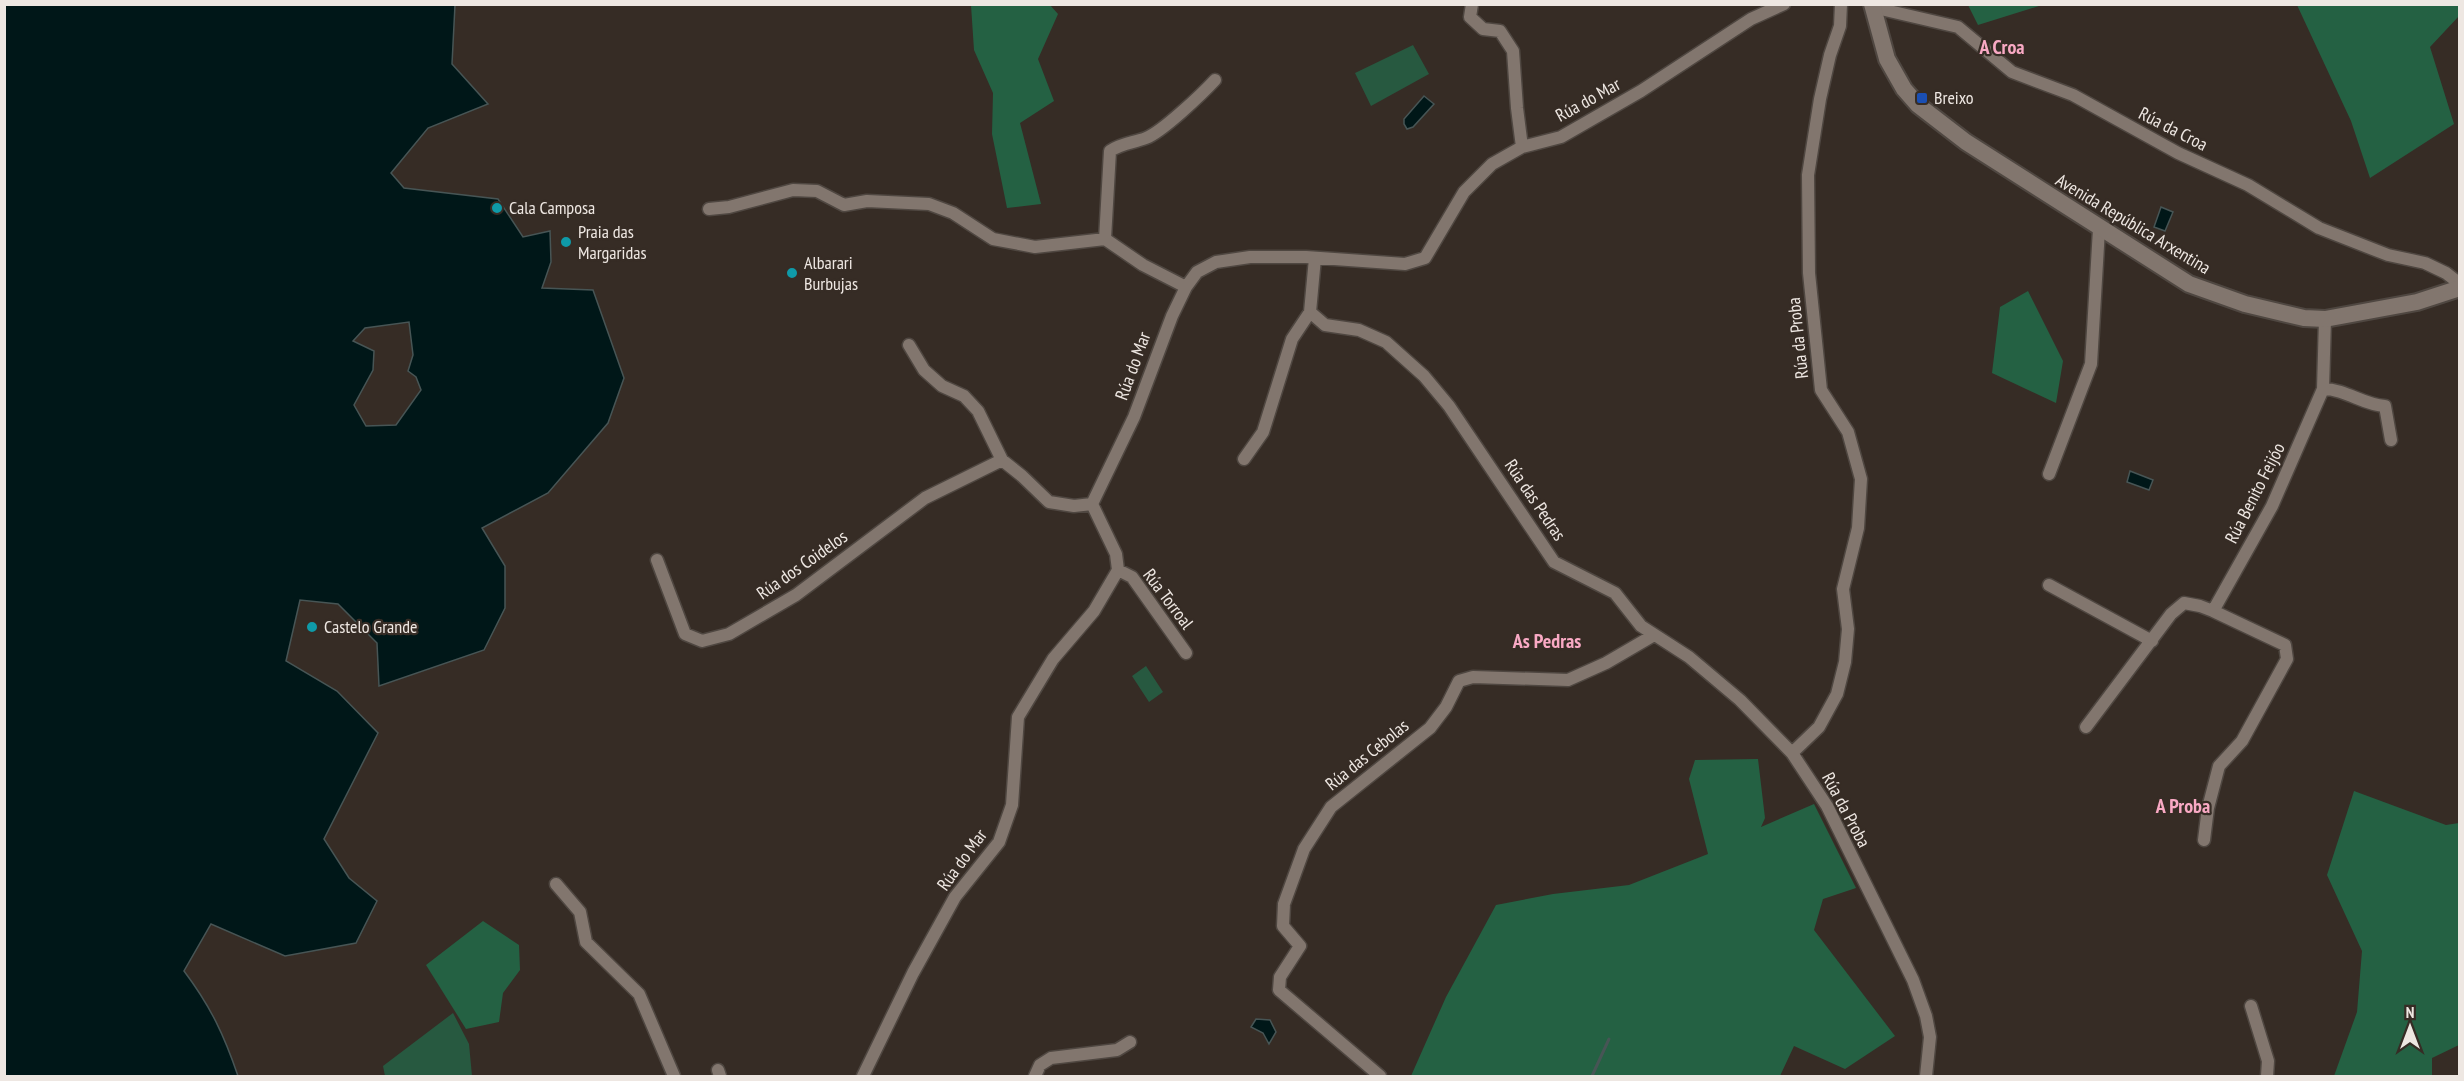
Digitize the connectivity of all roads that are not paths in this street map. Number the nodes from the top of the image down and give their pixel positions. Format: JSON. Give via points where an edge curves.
{"nodes":[{"id":1,"x":1472,"y":4,"type":"edge"},
{"id":2,"x":1784,"y":4,"type":"edge"},
{"id":3,"x":1841,"y":4,"type":"edge"},
{"id":4,"x":1872,"y":6,"type":"edge"},
{"id":5,"x":1215,"y":80,"type":"dead end"},
{"id":6,"x":1522,"y":147,"type":"junction"},
{"id":7,"x":709,"y":209,"type":"dead end"},
{"id":8,"x":2099,"y":229,"type":"junction"},
{"id":9,"x":1105,"y":239,"type":"junction"},
{"id":10,"x":1315,"y":258,"type":"junction"},
{"id":11,"x":1186,"y":286,"type":"junction"},
{"id":12,"x":2460,"y":286,"type":"edge"},
{"id":13,"x":1310,"y":312,"type":"junction"},
{"id":14,"x":2325,"y":319,"type":"junction"},
{"id":15,"x":909,"y":345,"type":"dead end"},
{"id":16,"x":2323,"y":388,"type":"junction"},
{"id":17,"x":2391,"y":440,"type":"dead end"},
{"id":18,"x":1244,"y":459,"type":"dead end"},
{"id":19,"x":1002,"y":460,"type":"junction"},
{"id":20,"x":2049,"y":474,"type":"dead end"},
{"id":21,"x":1092,"y":504,"type":"junction"},
{"id":22,"x":657,"y":560,"type":"dead end"},
{"id":23,"x":1118,"y":570,"type":"junction"},
{"id":24,"x":2049,"y":585,"type":"dead end"},
{"id":25,"x":2213,"y":611,"type":"junction"},
{"id":26,"x":1654,"y":635,"type":"junction"},
{"id":27,"x":2152,"y":641,"type":"junction"},
{"id":28,"x":1185,"y":652,"type":"dead end"},
{"id":29,"x":2086,"y":727,"type":"dead end"},
{"id":30,"x":1792,"y":753,"type":"junction"},
{"id":31,"x":2204,"y":840,"type":"dead end"},
{"id":32,"x":556,"y":884,"type":"dead end"},
{"id":33,"x":2251,"y":1006,"type":"dead end"},
{"id":34,"x":1130,"y":1042,"type":"dead end"},
{"id":35,"x":674,"y":1077,"type":"edge"},
{"id":36,"x":863,"y":1077,"type":"edge"},
{"id":37,"x":1035,"y":1077,"type":"edge"},
{"id":38,"x":1380,"y":1077,"type":"edge"},
{"id":39,"x":1926,"y":1077,"type":"edge"},
{"id":40,"x":2267,"y":1077,"type":"edge"}],
"edges":[{"from":1,"to":6,"type":"street","via":[[1470,17],[1483,29],[1500,31],[1513,51]]},
{"from":2,"to":6,"type":"street","name":"Rúa do Mar","via":[[1751,19],[1641,91],[1561,137]]},
{"from":3,"to":30,"type":"street","name":"Rúa da Proba","via":[[1840,26],[1820,99],[1808,175],[1809,273],[1821,390],[1848,432],[1861,479],[1858,528],[1844,590],[1848,629],[1837,694],[1819,727]]},
{"from":4,"to":8,"type":"main road","name":"Avenida República Arxentina","via":[[1887,59],[1918,105],[1966,142]]},
{"from":4,"to":12,"type":"street","name":"Rúa da Croa","via":[[1958,27],[2012,72],[2073,95],[2178,153],[2248,185],[2319,228],[2388,255],[2425,263],[2446,273]]},
{"from":5,"to":9,"type":"street","via":[[1148,138],[1121,144],[1110,151]]},
{"from":6,"to":10,"type":"street","name":"Rúa do Mar","via":[[1492,164],[1464,192],[1425,258],[1405,264]]},
{"from":7,"to":9,"type":"street","via":[[793,190],[817,191],[844,205],[867,201],[929,204],[953,213],[993,239],[1035,247]]},
{"from":8,"to":14,"type":"main road","name":"Avenida República Arxentina","via":[[2167,272],[2211,294],[2283,314]]},
{"from":8,"to":20,"type":"street","via":[[2091,364]]},
{"from":9,"to":11,"type":"street","via":[[1143,265]]},
{"from":10,"to":11,"type":"street","name":"Rúa do Mar","via":[[1250,257],[1216,262],[1197,272]]},
{"from":10,"to":13,"type":"street"},
{"from":11,"to":21,"type":"street","name":"Rúa do Mar","via":[[1134,417]]},
{"from":12,"to":14,"type":"main road","name":"Avenida República Arxentina","via":[[2416,302]]},
{"from":13,"to":18,"type":"street","via":[[1292,339],[1263,432]]},
{"from":13,"to":26,"type":"street","name":"Rúa das Pedras","via":[[1325,325],[1359,330],[1386,342],[1424,376],[1449,406],[1554,562],[1615,593],[1641,626]]},
{"from":14,"to":16,"type":"street","name":"Rúa Benito Feijóo"},
{"from":15,"to":19,"type":"street","via":[[924,370],[942,386],[964,396],[978,411]]},
{"from":16,"to":17,"type":"street","via":[[2334,388],[2373,405],[2385,406]]},
{"from":16,"to":25,"type":"street","name":"Rúa Benito Feijóo","via":[[2272,506]]},
{"from":19,"to":21,"type":"street","via":[[1049,502]]},
{"from":19,"to":22,"type":"street","name":"Rúa dos Coidelos","via":[[925,498],[796,595],[729,634],[702,641],[685,634]]},
{"from":21,"to":23,"type":"street","via":[[1116,554]]},
{"from":23,"to":28,"type":"street","name":"Rúa Torroal","via":[[1132,577]]},
{"from":23,"to":36,"type":"street","name":"Rúa do Mar","via":[[1094,610],[1053,659],[1018,717],[1012,805],[999,842],[955,897]]},
{"from":24,"to":27,"type":"street"},
{"from":25,"to":27,"type":"street","via":[[2184,603]]},
{"from":25,"to":31,"type":"street","via":[[2284,645],[2287,659],[2242,741],[2219,766]]},
{"from":26,"to":30,"type":"street","name":"Rúa das Pedras","via":[[1689,657],[1740,699]]},
{"from":26,"to":38,"type":"street","name":"Rúa das Cebolas","via":[[1568,680],[1473,677],[1459,681],[1430,728],[1332,807],[1304,849],[1284,904],[1283,926],[1300,946],[1280,977],[1279,990]]},
{"from":27,"to":29,"type":"street"},
{"from":30,"to":39,"type":"street","name":"Rúa da Proba","via":[[1827,806],[1913,980],[1930,1037]]},
{"from":32,"to":35,"type":"street","via":[[580,912],[586,942],[639,994]]},
{"from":33,"to":40,"type":"street","via":[[2268,1061]]},
{"from":34,"to":37,"type":"street","via":[[1117,1050],[1052,1058],[1040,1065]]}]}
